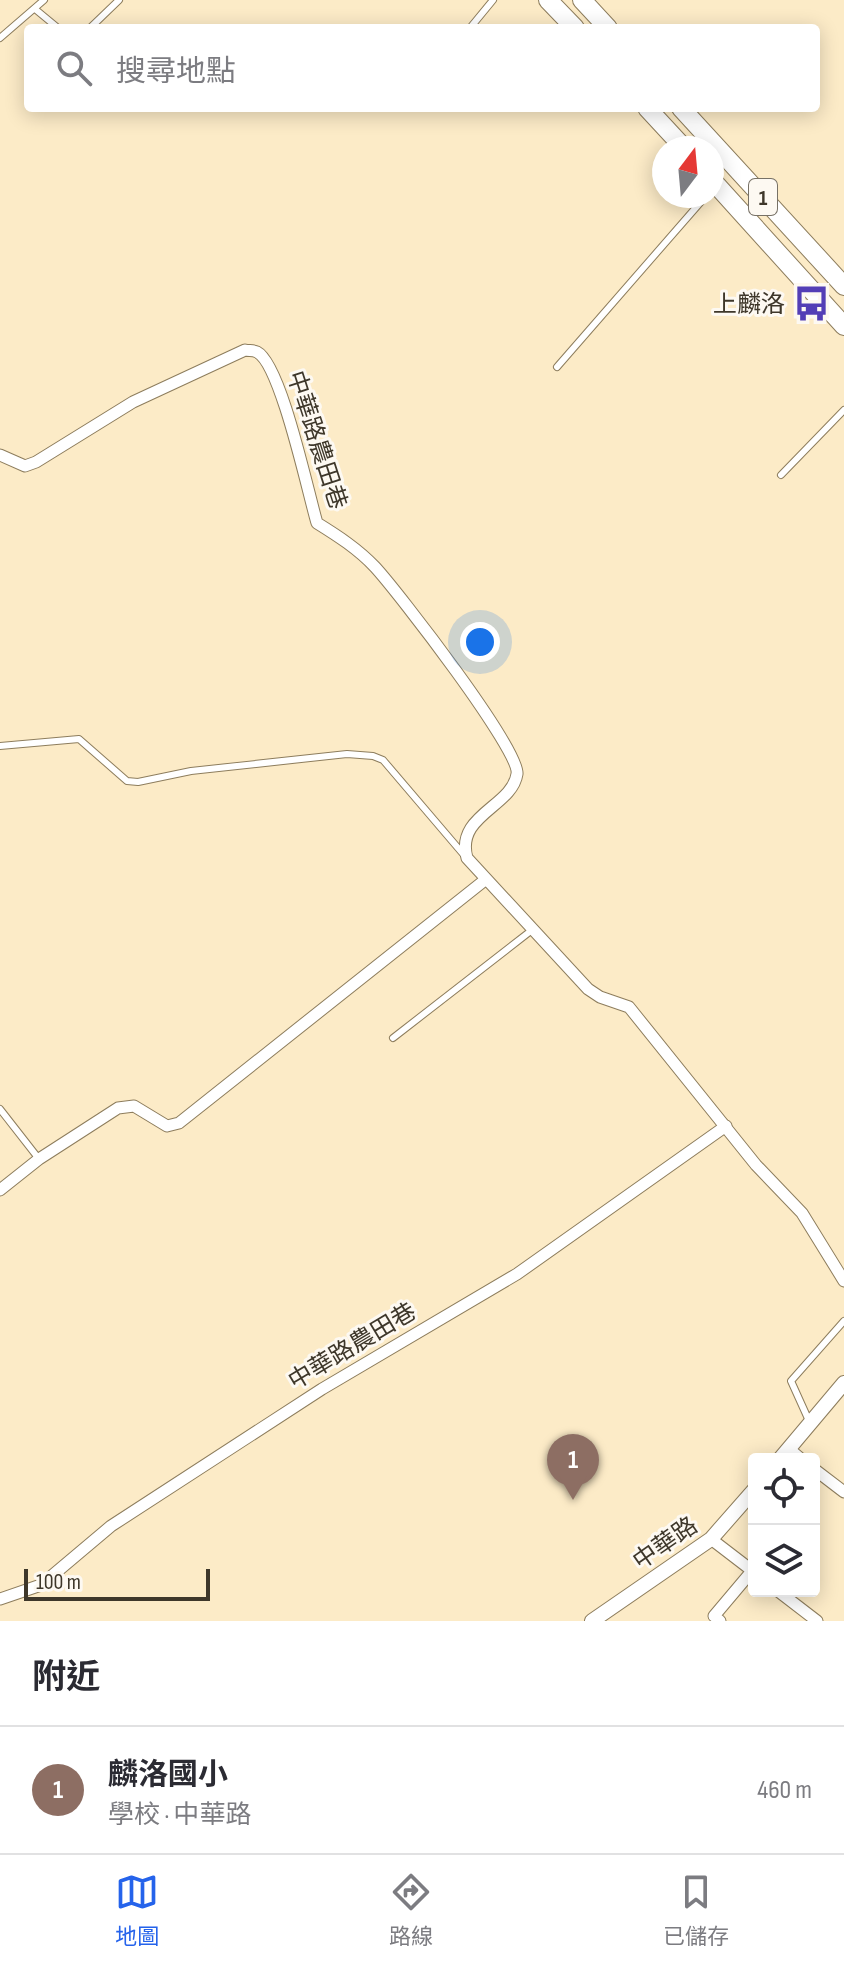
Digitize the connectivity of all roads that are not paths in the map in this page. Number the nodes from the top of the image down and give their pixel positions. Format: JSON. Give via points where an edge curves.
{"nodes":[{"id":1,"x":44,"y":0,"type":"edge"},
{"id":2,"x":119,"y":0,"type":"edge"},
{"id":3,"x":493,"y":0,"type":"edge"},
{"id":4,"x":548,"y":0,"type":"edge"},
{"id":5,"x":582,"y":0,"type":"edge"},
{"id":6,"x":35,"y":9,"type":"junction"},
{"id":7,"x":53,"y":24,"type":"edge"},
{"id":8,"x":94,"y":24,"type":"edge"},
{"id":9,"x":473,"y":24,"type":"edge"},
{"id":10,"x":571,"y":24,"type":"edge"},
{"id":11,"x":604,"y":24,"type":"edge"},
{"id":12,"x":0,"y":38,"type":"edge"},
{"id":13,"x":651,"y":112,"type":"edge"},
{"id":14,"x":685,"y":112,"type":"edge"},
{"id":15,"x":673,"y":136,"type":"edge"},
{"id":16,"x":735,"y":167,"type":"junction"},
{"id":17,"x":724,"y":177,"type":"edge"},
{"id":18,"x":724,"y":199,"type":"edge"},
{"id":19,"x":694,"y":208,"type":"edge"},
{"id":20,"x":844,"y":286,"type":"edge"},
{"id":21,"x":841,"y":318,"type":"edge"},
{"id":22,"x":557,"y":367,"type":"dead end"},
{"id":23,"x":844,"y":410,"type":"edge"},
{"id":24,"x":0,"y":455,"type":"edge"},
{"id":25,"x":781,"y":475,"type":"dead end"},
{"id":26,"x":0,"y":746,"type":"edge"},
{"id":27,"x":467,"y":858,"type":"junction"},
{"id":28,"x":485,"y":880,"type":"junction"},
{"id":29,"x":532,"y":930,"type":"junction"},
{"id":30,"x":393,"y":1038,"type":"dead end"},
{"id":31,"x":0,"y":1109,"type":"edge"},
{"id":32,"x":726,"y":1126,"type":"junction"},
{"id":33,"x":39,"y":1159,"type":"junction"},
{"id":34,"x":0,"y":1190,"type":"edge"},
{"id":35,"x":844,"y":1281,"type":"edge"},
{"id":36,"x":844,"y":1321,"type":"edge"},
{"id":37,"x":844,"y":1383,"type":"edge"},
{"id":38,"x":810,"y":1423,"type":"junction"},
{"id":39,"x":785,"y":1453,"type":"edge"},
{"id":40,"x":820,"y":1474,"type":"edge"},
{"id":41,"x":844,"y":1492,"type":"edge"},
{"id":42,"x":748,"y":1497,"type":"edge"},
{"id":43,"x":711,"y":1539,"type":"junction"},
{"id":44,"x":748,"y":1568,"type":"edge"},
{"id":45,"x":748,"y":1578,"type":"edge"},
{"id":46,"x":786,"y":1597,"type":"edge"},
{"id":47,"x":0,"y":1599,"type":"edge"},
{"id":48,"x":602,"y":1619,"type":"edge"},
{"id":49,"x":720,"y":1621,"type":"edge"},
{"id":50,"x":817,"y":1621,"type":"edge"}],
"edges":[{"from":1,"to":6,"type":"lane"},
{"from":2,"to":8,"type":"lane"},
{"from":3,"to":9,"type":"lane"},
{"from":4,"to":10,"type":"main road"},
{"from":5,"to":11,"type":"main road"},
{"from":6,"to":7,"type":"lane"},
{"from":6,"to":12,"type":"lane"},
{"from":13,"to":15,"type":"main road"},
{"from":14,"to":16,"type":"main road","number":"1"},
{"from":16,"to":17,"type":"main road"},
{"from":16,"to":20,"type":"main road","number":"1"},
{"from":18,"to":21,"type":"main road","number":"1"},
{"from":19,"to":22,"type":"lane"},
{"from":23,"to":25,"type":"lane"},
{"from":24,"to":27,"type":"street","name":"中華路農田巷","via":[[25,466],[36,462],[133,402],[245,350],[258,352],[281,391],[317,523],[346,539],[376,568],[515,759],[515,783],[467,833]]},
{"from":26,"to":27,"type":"lane","via":[[79,739],[127,781],[138,782],[207,769],[347,754],[373,756],[383,760]]},
{"from":27,"to":28,"type":"street"},
{"from":28,"to":29,"type":"street"},
{"from":28,"to":33,"type":"street","via":[[179,1123],[167,1126],[134,1106],[118,1108]]},
{"from":29,"to":30,"type":"lane"},
{"from":29,"to":32,"type":"street","via":[[588,989],[629,1007]]},
{"from":31,"to":33,"type":"lane"},
{"from":32,"to":35,"type":"street","via":[[802,1213]]},
{"from":32,"to":47,"type":"street","name":"中華路農田巷","via":[[517,1274],[322,1389],[111,1526],[41,1585]]},
{"from":33,"to":34,"type":"street"},
{"from":36,"to":38,"type":"lane","via":[[791,1381]]},
{"from":37,"to":38,"type":"street"},
{"from":38,"to":39,"type":"street"},
{"from":40,"to":41,"type":"street"},
{"from":42,"to":43,"type":"street","name":"中華路"},
{"from":43,"to":44,"type":"street"},
{"from":43,"to":48,"type":"street","name":"中華路"},
{"from":45,"to":49,"type":"street","via":[[714,1616]]},
{"from":46,"to":50,"type":"street"}]}
